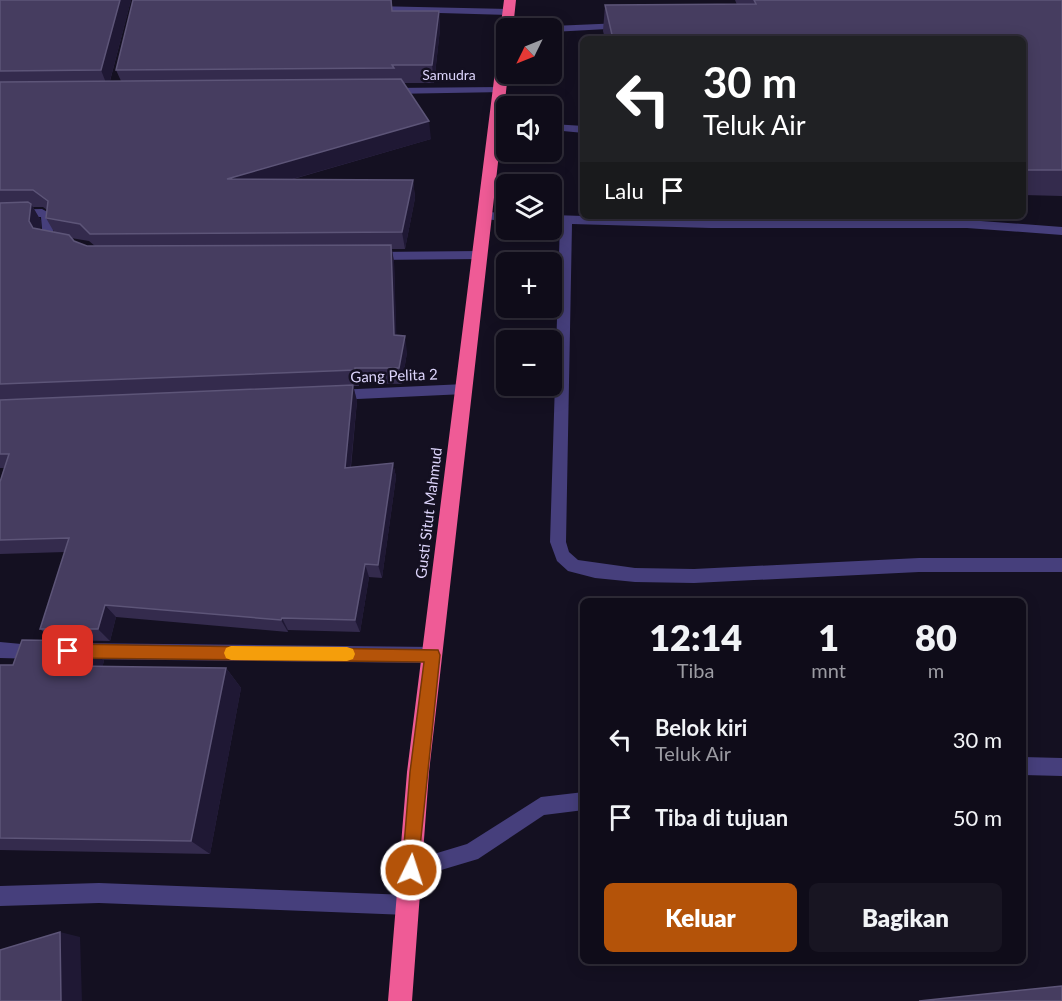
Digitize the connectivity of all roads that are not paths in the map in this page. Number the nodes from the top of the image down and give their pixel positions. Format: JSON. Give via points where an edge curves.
{"nodes":[{"id":1,"x":390,"y":5,"type":"edge"},
{"id":2,"x":510,"y":6,"type":"edge"},
{"id":3,"x":357,"y":9,"type":"edge"},
{"id":4,"x":637,"y":25,"type":"edge"},
{"id":5,"x":562,"y":29,"type":"edge"},
{"id":6,"x":502,"y":84,"type":"edge"},
{"id":7,"x":501,"y":90,"type":"junction"},
{"id":8,"x":373,"y":91,"type":"edge"},
{"id":9,"x":501,"y":96,"type":"edge"},
{"id":10,"x":562,"y":128,"type":"edge"},
{"id":11,"x":580,"y":130,"type":"edge"},
{"id":12,"x":496,"y":157,"type":"edge"},
{"id":13,"x":0,"y":214,"type":"edge"},
{"id":14,"x":486,"y":216,"type":"junction"},
{"id":15,"x":496,"y":216,"type":"edge"},
{"id":16,"x":562,"y":219,"type":"edge"},
{"id":17,"x":1062,"y":231,"type":"edge"},
{"id":18,"x":559,"y":240,"type":"edge"},
{"id":19,"x":76,"y":243,"type":"edge"},
{"id":20,"x":481,"y":255,"type":"junction"},
{"id":21,"x":364,"y":256,"type":"edge"},
{"id":22,"x":465,"y":389,"type":"junction"},
{"id":23,"x":322,"y":395,"type":"edge"},
{"id":24,"x":1062,"y":566,"type":"edge"},
{"id":25,"x":0,"y":650,"type":"edge"},
{"id":26,"x":433,"y":655,"type":"junction"},
{"id":27,"x":1026,"y":766,"type":"edge"},
{"id":28,"x":1062,"y":767,"type":"edge"},
{"id":29,"x":580,"y":801,"type":"edge"},
{"id":30,"x":411,"y":870,"type":"junction"},
{"id":31,"x":0,"y":896,"type":"edge"},
{"id":32,"x":408,"y":905,"type":"junction"},
{"id":33,"x":400,"y":1001,"type":"edge"}],
"edges":[{"from":1,"to":2,"type":"street"},
{"from":1,"to":3,"type":"street"},
{"from":4,"to":5,"type":"street"},
{"from":6,"to":7,"type":"highway","name":"Gusti Situt Mahmud"},
{"from":7,"to":8,"type":"street","name":"Samudra"},
{"from":7,"to":9,"type":"highway","name":"Gusti Situt Mahmud"},
{"from":10,"to":11,"type":"street"},
{"from":12,"to":14,"type":"highway","name":"Gusti Situt Mahmud"},
{"from":13,"to":19,"type":"street","via":[[42,213],[49,218],[49,241]]},
{"from":14,"to":15,"type":"street"},
{"from":14,"to":20,"type":"highway","name":"Gusti Situt Mahmud"},
{"from":16,"to":17,"type":"street","via":[[912,224]]},
{"from":18,"to":24,"type":"street","via":[[558,542],[563,556],[574,566],[595,572],[694,576],[919,565]]},
{"from":20,"to":21,"type":"street"},
{"from":20,"to":22,"type":"highway","name":"Gusti Situt Mahmud"},
{"from":22,"to":23,"type":"street","name":"Gang Pelita 2"},
{"from":22,"to":26,"type":"highway","name":"Gusti Situt Mahmud"},
{"from":25,"to":26,"type":"street"},
{"from":26,"to":30,"type":"highway","name":"Gusti Situt Mahmud","via":[[418,772]]},
{"from":27,"to":28,"type":"street"},
{"from":29,"to":30,"type":"street","via":[[541,806],[471,852]]},
{"from":30,"to":32,"type":"highway","name":"Gusti Situt Mahmud"},
{"from":31,"to":32,"type":"street","via":[[99,894]]},
{"from":32,"to":33,"type":"highway","name":"Gusti Situt Mahmud"}]}
